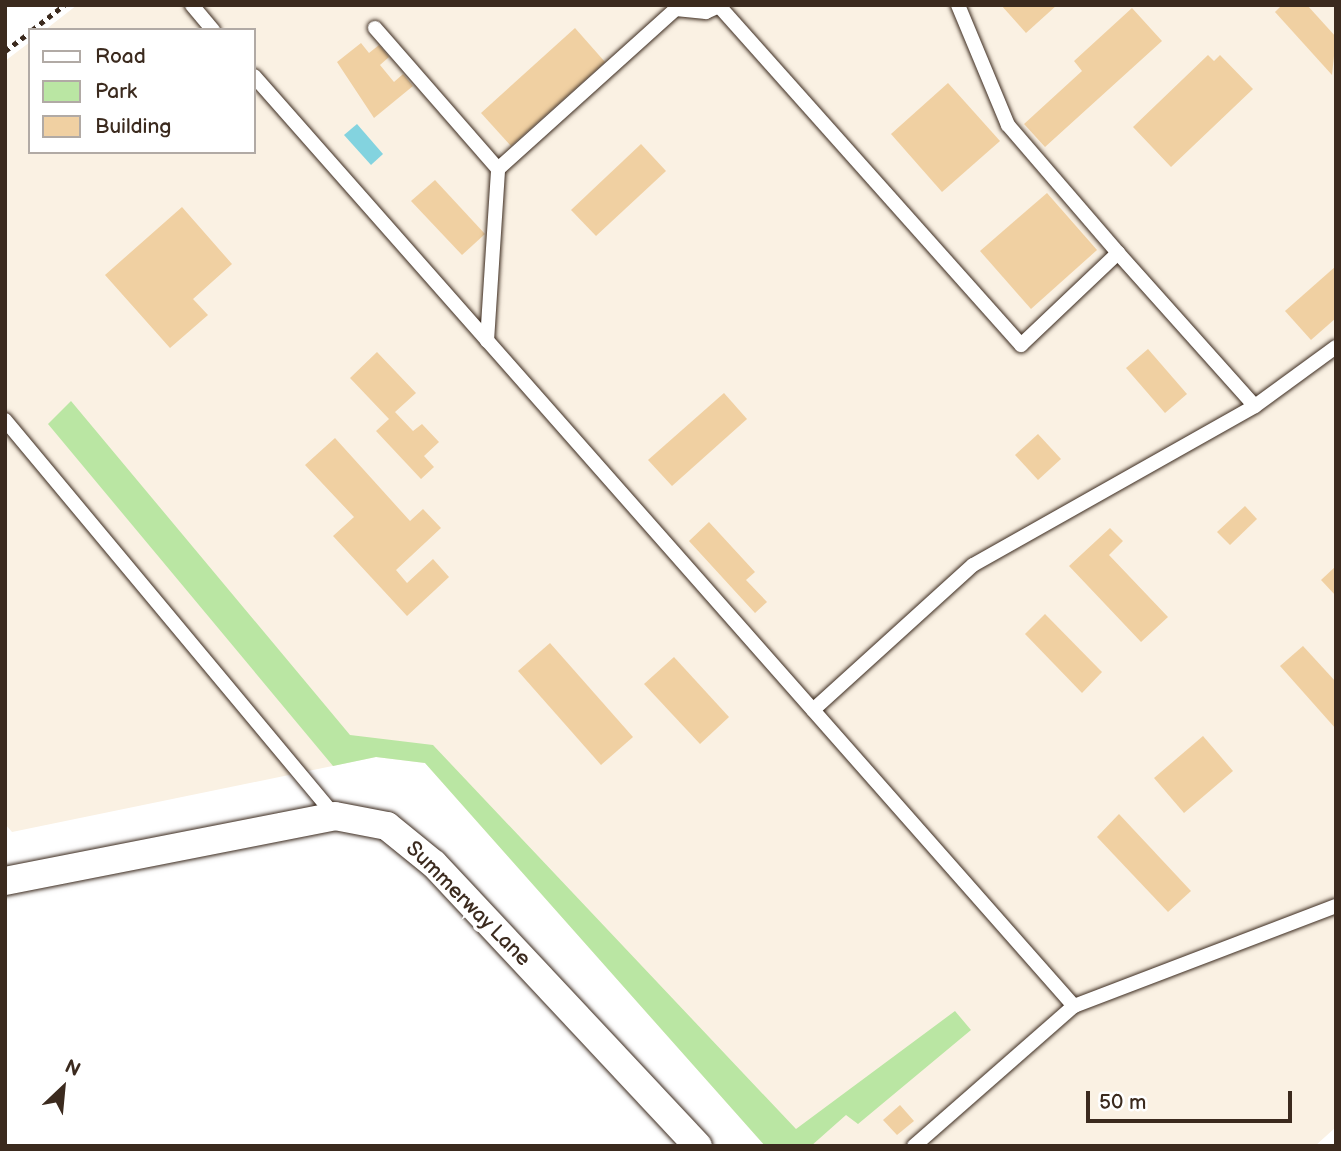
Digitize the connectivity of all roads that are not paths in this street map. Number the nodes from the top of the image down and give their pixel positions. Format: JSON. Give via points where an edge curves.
{"nodes":[{"id":1,"x":192,"y":5,"type":"edge"},
{"id":2,"x":958,"y":5,"type":"edge"},
{"id":3,"x":719,"y":6,"type":"edge"},
{"id":4,"x":211,"y":28,"type":"edge"},
{"id":5,"x":375,"y":28,"type":"dead end"},
{"id":6,"x":256,"y":78,"type":"edge"},
{"id":7,"x":498,"y":169,"type":"junction"},
{"id":8,"x":1118,"y":253,"type":"junction"},
{"id":9,"x":487,"y":341,"type":"junction"},
{"id":10,"x":1336,"y":347,"type":"edge"},
{"id":11,"x":1255,"y":406,"type":"junction"},
{"id":12,"x":5,"y":420,"type":"edge"},
{"id":13,"x":813,"y":710,"type":"junction"},
{"id":14,"x":335,"y":816,"type":"junction"},
{"id":15,"x":5,"y":881,"type":"edge"},
{"id":16,"x":1336,"y":906,"type":"edge"},
{"id":17,"x":1074,"y":1006,"type":"junction"},
{"id":18,"x":698,"y":1146,"type":"edge"},
{"id":19,"x":914,"y":1146,"type":"edge"}],
"edges":[{"from":1,"to":4,"type":"lane"},
{"from":2,"to":8,"type":"lane","via":[[1008,125]]},
{"from":3,"to":7,"type":"lane","via":[[706,12],[676,9]]},
{"from":3,"to":8,"type":"lane","via":[[1021,345]]},
{"from":5,"to":7,"type":"lane"},
{"from":6,"to":9,"type":"lane"},
{"from":7,"to":9,"type":"lane"},
{"from":8,"to":11,"type":"lane"},
{"from":9,"to":13,"type":"lane"},
{"from":10,"to":11,"type":"lane"},
{"from":11,"to":13,"type":"lane","via":[[974,565]]},
{"from":12,"to":14,"type":"lane"},
{"from":13,"to":17,"type":"lane"},
{"from":14,"to":15,"type":"street","name":"Summerway Lane"},
{"from":14,"to":18,"type":"street","name":"Summerway Lane","via":[[387,826],[434,864]]},
{"from":16,"to":17,"type":"lane"},
{"from":17,"to":19,"type":"lane"}]}
